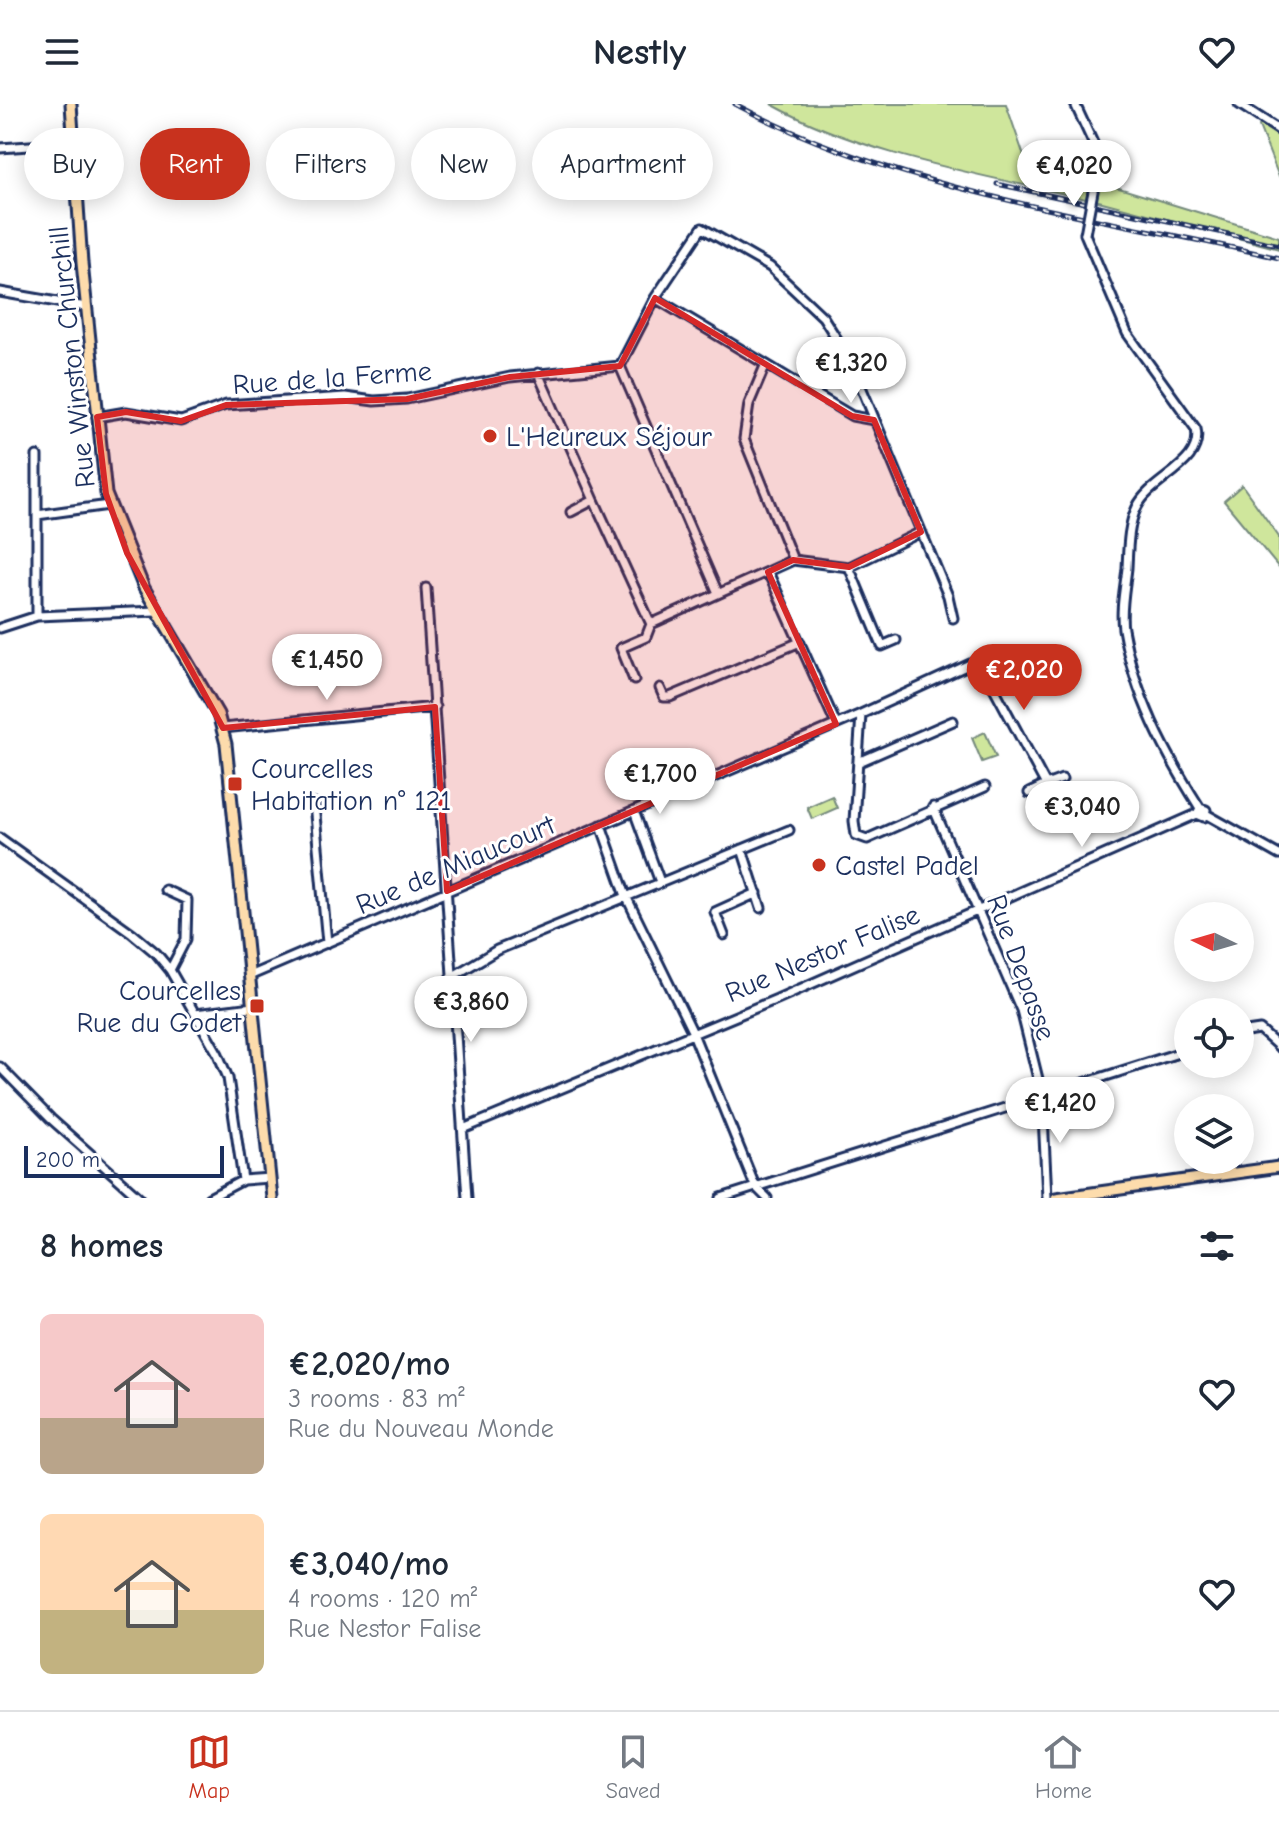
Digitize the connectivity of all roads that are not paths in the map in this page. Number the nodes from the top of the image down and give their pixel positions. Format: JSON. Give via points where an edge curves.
{"nodes":[{"id":1,"x":71,"y":104,"type":"edge"},
{"id":2,"x":1075,"y":104,"type":"edge"},
{"id":3,"x":1239,"y":104,"type":"edge"},
{"id":4,"x":73,"y":128,"type":"edge"},
{"id":5,"x":1279,"y":130,"type":"edge"},
{"id":6,"x":24,"y":146,"type":"edge"},
{"id":7,"x":0,"y":148,"type":"edge"},
{"id":8,"x":78,"y":200,"type":"edge"},
{"id":9,"x":0,"y":292,"type":"edge"},
{"id":10,"x":655,"y":298,"type":"junction"},
{"id":11,"x":86,"y":307,"type":"junction"},
{"id":12,"x":620,"y":366,"type":"junction"},
{"id":13,"x":765,"y":366,"type":"junction"},
{"id":14,"x":538,"y":373,"type":"junction"},
{"id":15,"x":97,"y":417,"type":"junction"},
{"id":16,"x":874,"y":420,"type":"junction"},
{"id":17,"x":37,"y":456,"type":"dead end"},
{"id":18,"x":594,"y":500,"type":"junction"},
{"id":19,"x":109,"y":505,"type":"junction"},
{"id":20,"x":571,"y":512,"type":"dead end"},
{"id":21,"x":37,"y":515,"type":"junction"},
{"id":22,"x":921,"y":532,"type":"junction"},
{"id":23,"x":793,"y":560,"type":"junction"},
{"id":24,"x":849,"y":567,"type":"junction"},
{"id":25,"x":768,"y":572,"type":"junction"},
{"id":26,"x":426,"y":588,"type":"dead end"},
{"id":27,"x":718,"y":593,"type":"junction"},
{"id":28,"x":156,"y":611,"type":"junction"},
{"id":29,"x":37,"y":616,"type":"junction"},
{"id":30,"x":953,"y":618,"type":"dead end"},
{"id":31,"x":651,"y":624,"type":"junction"},
{"id":32,"x":0,"y":628,"type":"edge"},
{"id":33,"x":896,"y":640,"type":"dead end"},
{"id":34,"x":800,"y":642,"type":"junction"},
{"id":35,"x":634,"y":680,"type":"dead end"},
{"id":36,"x":660,"y":688,"type":"dead end"},
{"id":37,"x":435,"y":707,"type":"junction"},
{"id":38,"x":861,"y":714,"type":"junction"},
{"id":39,"x":953,"y":721,"type":"dead end"},
{"id":40,"x":836,"y":724,"type":"junction"},
{"id":41,"x":223,"y":728,"type":"junction"},
{"id":42,"x":859,"y":762,"type":"junction"},
{"id":43,"x":1062,"y":779,"type":"dead end"},
{"id":44,"x":1046,"y":785,"type":"junction"},
{"id":45,"x":985,"y":787,"type":"dead end"},
{"id":46,"x":1029,"y":793,"type":"dead end"},
{"id":47,"x":314,"y":804,"type":"dead end"},
{"id":48,"x":933,"y":807,"type":"junction"},
{"id":49,"x":634,"y":811,"type":"junction"},
{"id":50,"x":1201,"y":812,"type":"junction"},
{"id":51,"x":601,"y":825,"type":"junction"},
{"id":52,"x":789,"y":830,"type":"dead end"},
{"id":53,"x":0,"y":838,"type":"edge"},
{"id":54,"x":742,"y":849,"type":"junction"},
{"id":55,"x":1279,"y":855,"type":"edge"},
{"id":56,"x":660,"y":882,"type":"junction"},
{"id":57,"x":165,"y":890,"type":"dead end"},
{"id":58,"x":447,"y":891,"type":"junction"},
{"id":59,"x":757,"y":893,"type":"junction"},
{"id":60,"x":626,"y":896,"type":"junction"},
{"id":61,"x":761,"y":908,"type":"dead end"},
{"id":62,"x":980,"y":911,"type":"junction"},
{"id":63,"x":724,"y":935,"type":"dead end"},
{"id":64,"x":327,"y":943,"type":"junction"},
{"id":65,"x":170,"y":970,"type":"junction"},
{"id":66,"x":249,"y":976,"type":"junction"},
{"id":67,"x":450,"y":978,"type":"junction"},
{"id":68,"x":253,"y":1007,"type":"junction"},
{"id":69,"x":195,"y":1014,"type":"junction"},
{"id":70,"x":692,"y":1031,"type":"junction"},
{"id":71,"x":1254,"y":1031,"type":"edge"},
{"id":72,"x":1279,"y":1047,"type":"edge"},
{"id":73,"x":1174,"y":1054,"type":"edge"},
{"id":74,"x":0,"y":1067,"type":"edge"},
{"id":75,"x":1042,"y":1095,"type":"junction"},
{"id":76,"x":463,"y":1129,"type":"junction"},
{"id":77,"x":1279,"y":1167,"type":"edge"},
{"id":78,"x":270,"y":1178,"type":"junction"},
{"id":79,"x":243,"y":1180,"type":"junction"},
{"id":80,"x":755,"y":1186,"type":"junction"},
{"id":81,"x":140,"y":1198,"type":"edge"},
{"id":82,"x":209,"y":1198,"type":"edge"},
{"id":83,"x":272,"y":1198,"type":"edge"},
{"id":84,"x":467,"y":1198,"type":"edge"},
{"id":85,"x":721,"y":1198,"type":"edge"},
{"id":86,"x":767,"y":1198,"type":"edge"},
{"id":87,"x":1047,"y":1198,"type":"edge"},
{"id":88,"x":1056,"y":1198,"type":"edge"}],
"edges":[{"from":1,"to":4,"type":"main road","name":"Rue Winston Churchill"},
{"from":2,"to":50,"type":"street","bridge":true,"via":[[1100,158],[1085,234],[1127,333],[1187,416],[1198,440],[1192,455],[1137,508],[1130,530],[1122,626],[1167,756]]},
{"from":3,"to":5,"type":"street"},
{"from":6,"to":7,"type":"street"},
{"from":8,"to":11,"type":"main road","name":"Rue Winston Churchill"},
{"from":9,"to":11,"type":"street"},
{"from":10,"to":12,"type":"street"},
{"from":10,"to":13,"type":"street"},
{"from":10,"to":16,"type":"street","via":[[702,228],[770,267],[823,317],[850,360]]},
{"from":11,"to":15,"type":"main road","name":"Rue Winston Churchill"},
{"from":12,"to":14,"type":"street","name":"Rue de la Ferme"},
{"from":12,"to":27,"type":"street"},
{"from":13,"to":16,"type":"street","via":[[852,416]]},
{"from":13,"to":23,"type":"street","via":[[749,404],[744,439]]},
{"from":14,"to":15,"type":"street","name":"Rue de la Ferme","via":[[407,399],[345,397],[226,405],[181,421],[126,412]]},
{"from":14,"to":18,"type":"street"},
{"from":15,"to":19,"type":"main road","name":"Rue Winston Churchill"},
{"from":16,"to":22,"type":"street"},
{"from":17,"to":21,"type":"street"},
{"from":18,"to":20,"type":"street"},
{"from":18,"to":31,"type":"street"},
{"from":19,"to":21,"type":"street"},
{"from":19,"to":28,"type":"main road","name":"Rue Winston Churchill"},
{"from":21,"to":29,"type":"street"},
{"from":22,"to":24,"type":"street"},
{"from":22,"to":30,"type":"street"},
{"from":23,"to":24,"type":"street"},
{"from":23,"to":25,"type":"street"},
{"from":24,"to":33,"type":"street","via":[[882,646]]},
{"from":25,"to":27,"type":"street"},
{"from":25,"to":34,"type":"street"},
{"from":26,"to":37,"type":"street"},
{"from":27,"to":31,"type":"street"},
{"from":28,"to":29,"type":"street"},
{"from":28,"to":41,"type":"main road","name":"Rue Winston Churchill"},
{"from":29,"to":32,"type":"street"},
{"from":31,"to":35,"type":"street","via":[[646,637],[621,648]]},
{"from":34,"to":36,"type":"street","via":[[670,697],[664,697]]},
{"from":34,"to":40,"type":"street"},
{"from":37,"to":41,"type":"street"},
{"from":37,"to":58,"type":"street"},
{"from":38,"to":40,"type":"street","name":"Rue de Miaucourt"},
{"from":38,"to":42,"type":"street"},
{"from":38,"to":44,"type":"street","name":"Rue de Miaucourt","via":[[979,660]]},
{"from":39,"to":42,"type":"street"},
{"from":40,"to":49,"type":"street","name":"Rue de Miaucourt"},
{"from":41,"to":66,"type":"main road","name":"Rue Winston Churchill"},
{"from":42,"to":48,"type":"street","via":[[856,835],[867,839]]},
{"from":43,"to":44,"type":"street"},
{"from":44,"to":46,"type":"street"},
{"from":45,"to":48,"type":"street"},
{"from":47,"to":64,"type":"street","name":"Rue de Miaucourt"},
{"from":48,"to":62,"type":"street","name":"Rue Depasse"},
{"from":49,"to":51,"type":"street","name":"Rue de Miaucourt"},
{"from":49,"to":56,"type":"street"},
{"from":50,"to":55,"type":"street"},
{"from":50,"to":62,"type":"street","name":"Rue Nestor Falise"},
{"from":51,"to":58,"type":"street","name":"Rue de Miaucourt"},
{"from":51,"to":60,"type":"street"},
{"from":52,"to":54,"type":"street"},
{"from":53,"to":65,"type":"street","via":[[132,933]]},
{"from":54,"to":56,"type":"street"},
{"from":54,"to":59,"type":"street"},
{"from":56,"to":60,"type":"street"},
{"from":57,"to":65,"type":"street","via":[[187,900],[186,939]]},
{"from":58,"to":64,"type":"street","name":"Rue de Miaucourt"},
{"from":58,"to":67,"type":"street"},
{"from":59,"to":61,"type":"street"},
{"from":59,"to":63,"type":"street","via":[[715,912]]},
{"from":60,"to":67,"type":"street","via":[[497,950]]},
{"from":60,"to":70,"type":"street"},
{"from":62,"to":70,"type":"street","name":"Rue Nestor Falise"},
{"from":62,"to":75,"type":"street","name":"Rue Depasse","via":[[1021,1010]]},
{"from":64,"to":66,"type":"street","name":"Rue de Miaucourt"},
{"from":65,"to":69,"type":"street"},
{"from":66,"to":68,"type":"main road","name":"Rue Winston Churchill"},
{"from":67,"to":76,"type":"street"},
{"from":68,"to":69,"type":"street"},
{"from":68,"to":78,"type":"main road","name":"Rue Winston Churchill"},
{"from":69,"to":79,"type":"street","via":[[228,1078]]},
{"from":70,"to":76,"type":"street","name":"Rue Nestor Falise"},
{"from":70,"to":80,"type":"street"},
{"from":71,"to":72,"type":"street","via":[[1260,1030]]},
{"from":73,"to":75,"type":"street"},
{"from":74,"to":81,"type":"street"},
{"from":75,"to":80,"type":"street"},
{"from":75,"to":87,"type":"street","name":"Rue Depasse"},
{"from":76,"to":84,"type":"street"},
{"from":77,"to":88,"type":"main road"},
{"from":78,"to":79,"type":"street"},
{"from":78,"to":83,"type":"main road","name":"Rue Winston Churchill"},
{"from":79,"to":82,"type":"street"},
{"from":80,"to":85,"type":"street"},
{"from":80,"to":86,"type":"street"}]}
